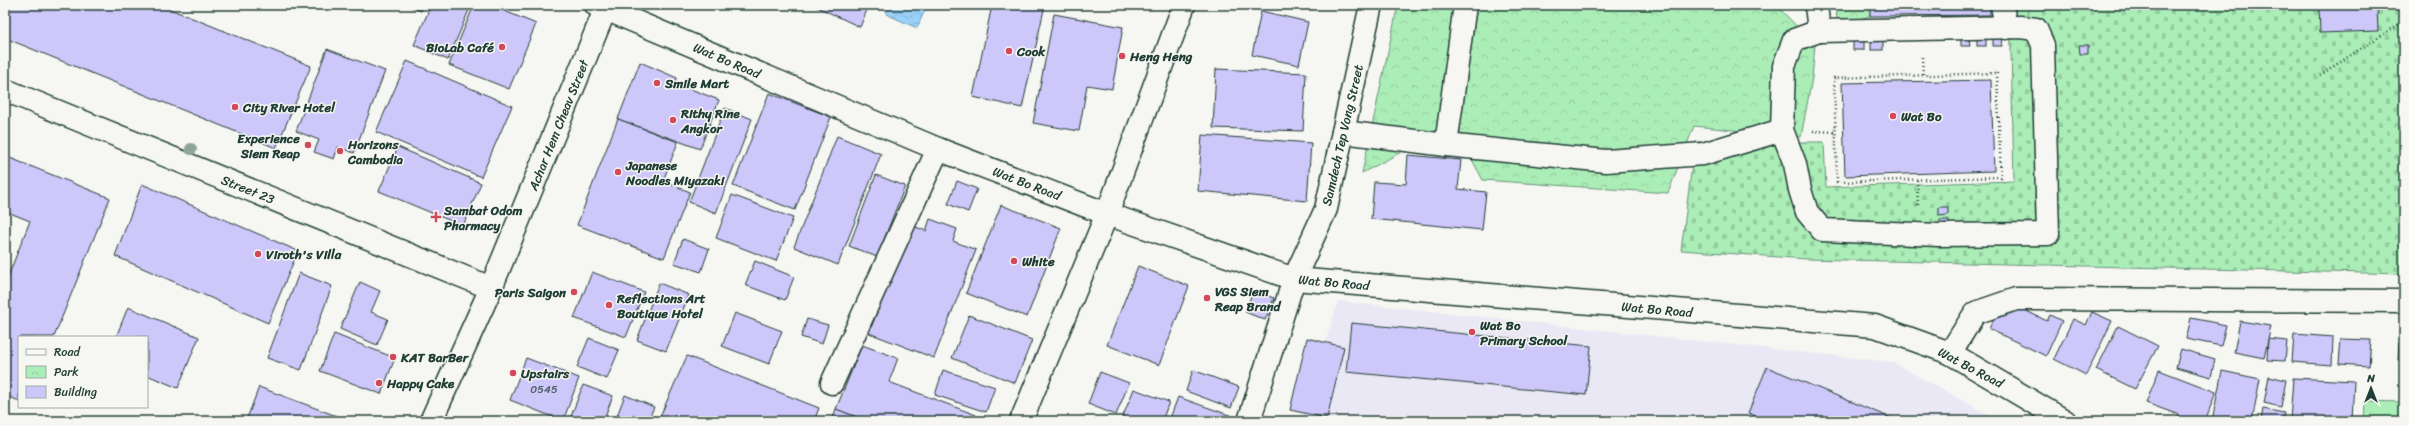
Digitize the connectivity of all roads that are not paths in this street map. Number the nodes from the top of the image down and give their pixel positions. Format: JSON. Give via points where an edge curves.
{"nodes":[{"id":1,"x":1184,"y":5,"type":"edge"},
{"id":2,"x":1371,"y":5,"type":"edge"},
{"id":3,"x":1465,"y":5,"type":"edge"},
{"id":4,"x":1816,"y":5,"type":"edge"},
{"id":5,"x":2002,"y":5,"type":"edge"},
{"id":6,"x":603,"y":6,"type":"edge"},
{"id":7,"x":2006,"y":28,"type":"junction"},
{"id":8,"x":1819,"y":31,"type":"junction"},
{"id":9,"x":5,"y":90,"type":"edge"},
{"id":10,"x":1782,"y":130,"type":"junction"},
{"id":11,"x":1343,"y":132,"type":"junction"},
{"id":12,"x":1446,"y":145,"type":"junction"},
{"id":13,"x":938,"y":149,"type":"junction"},
{"id":14,"x":1107,"y":214,"type":"junction"},
{"id":15,"x":1294,"y":279,"type":"junction"},
{"id":16,"x":491,"y":288,"type":"junction"},
{"id":17,"x":2404,"y":302,"type":"edge"},
{"id":18,"x":1950,"y":353,"type":"junction"},
{"id":19,"x":832,"y":383,"type":"dead end"},
{"id":20,"x":431,"y":421,"type":"edge"},
{"id":21,"x":1021,"y":421,"type":"edge"},
{"id":22,"x":1248,"y":421,"type":"edge"},
{"id":23,"x":2065,"y":421,"type":"edge"}],
"edges":[{"from":1,"to":14,"type":"street"},
{"from":2,"to":11,"type":"street","name":"Samdech Tep Vong Street"},
{"from":3,"to":12,"type":"street"},
{"from":4,"to":8,"type":"street"},
{"from":5,"to":7,"type":"street"},
{"from":6,"to":13,"type":"street","name":"Wat Bo Road"},
{"from":6,"to":16,"type":"street","name":"Achar Hem Cheav Street"},
{"from":7,"to":8,"type":"street"},
{"from":7,"to":10,"type":"street","via":[[2020,26],[2036,29],[2043,45],[2048,234],[1938,235],[1822,230],[1807,212],[1795,164]]},
{"from":8,"to":10,"type":"street","via":[[1794,40],[1784,66]]},
{"from":9,"to":16,"type":"street","name":"Street 23"},
{"from":10,"to":12,"type":"street","via":[[1703,154],[1606,161]]},
{"from":11,"to":12,"type":"street"},
{"from":11,"to":15,"type":"street","name":"Samdech Tep Vong Street","via":[[1326,209]]},
{"from":13,"to":14,"type":"street","name":"Wat Bo Road"},
{"from":13,"to":19,"type":"street"},
{"from":14,"to":15,"type":"street","name":"Wat Bo Road"},
{"from":14,"to":21,"type":"street"},
{"from":15,"to":18,"type":"street","name":"Wat Bo Road","via":[[1875,326]]},
{"from":15,"to":22,"type":"street","name":"Samdech Tep Vong Street"},
{"from":16,"to":20,"type":"street","name":"Achar Hem Cheav Street"},
{"from":17,"to":18,"type":"street","via":[[2016,299],[1975,313]]},
{"from":18,"to":23,"type":"street","name":"Wat Bo Road"}]}
